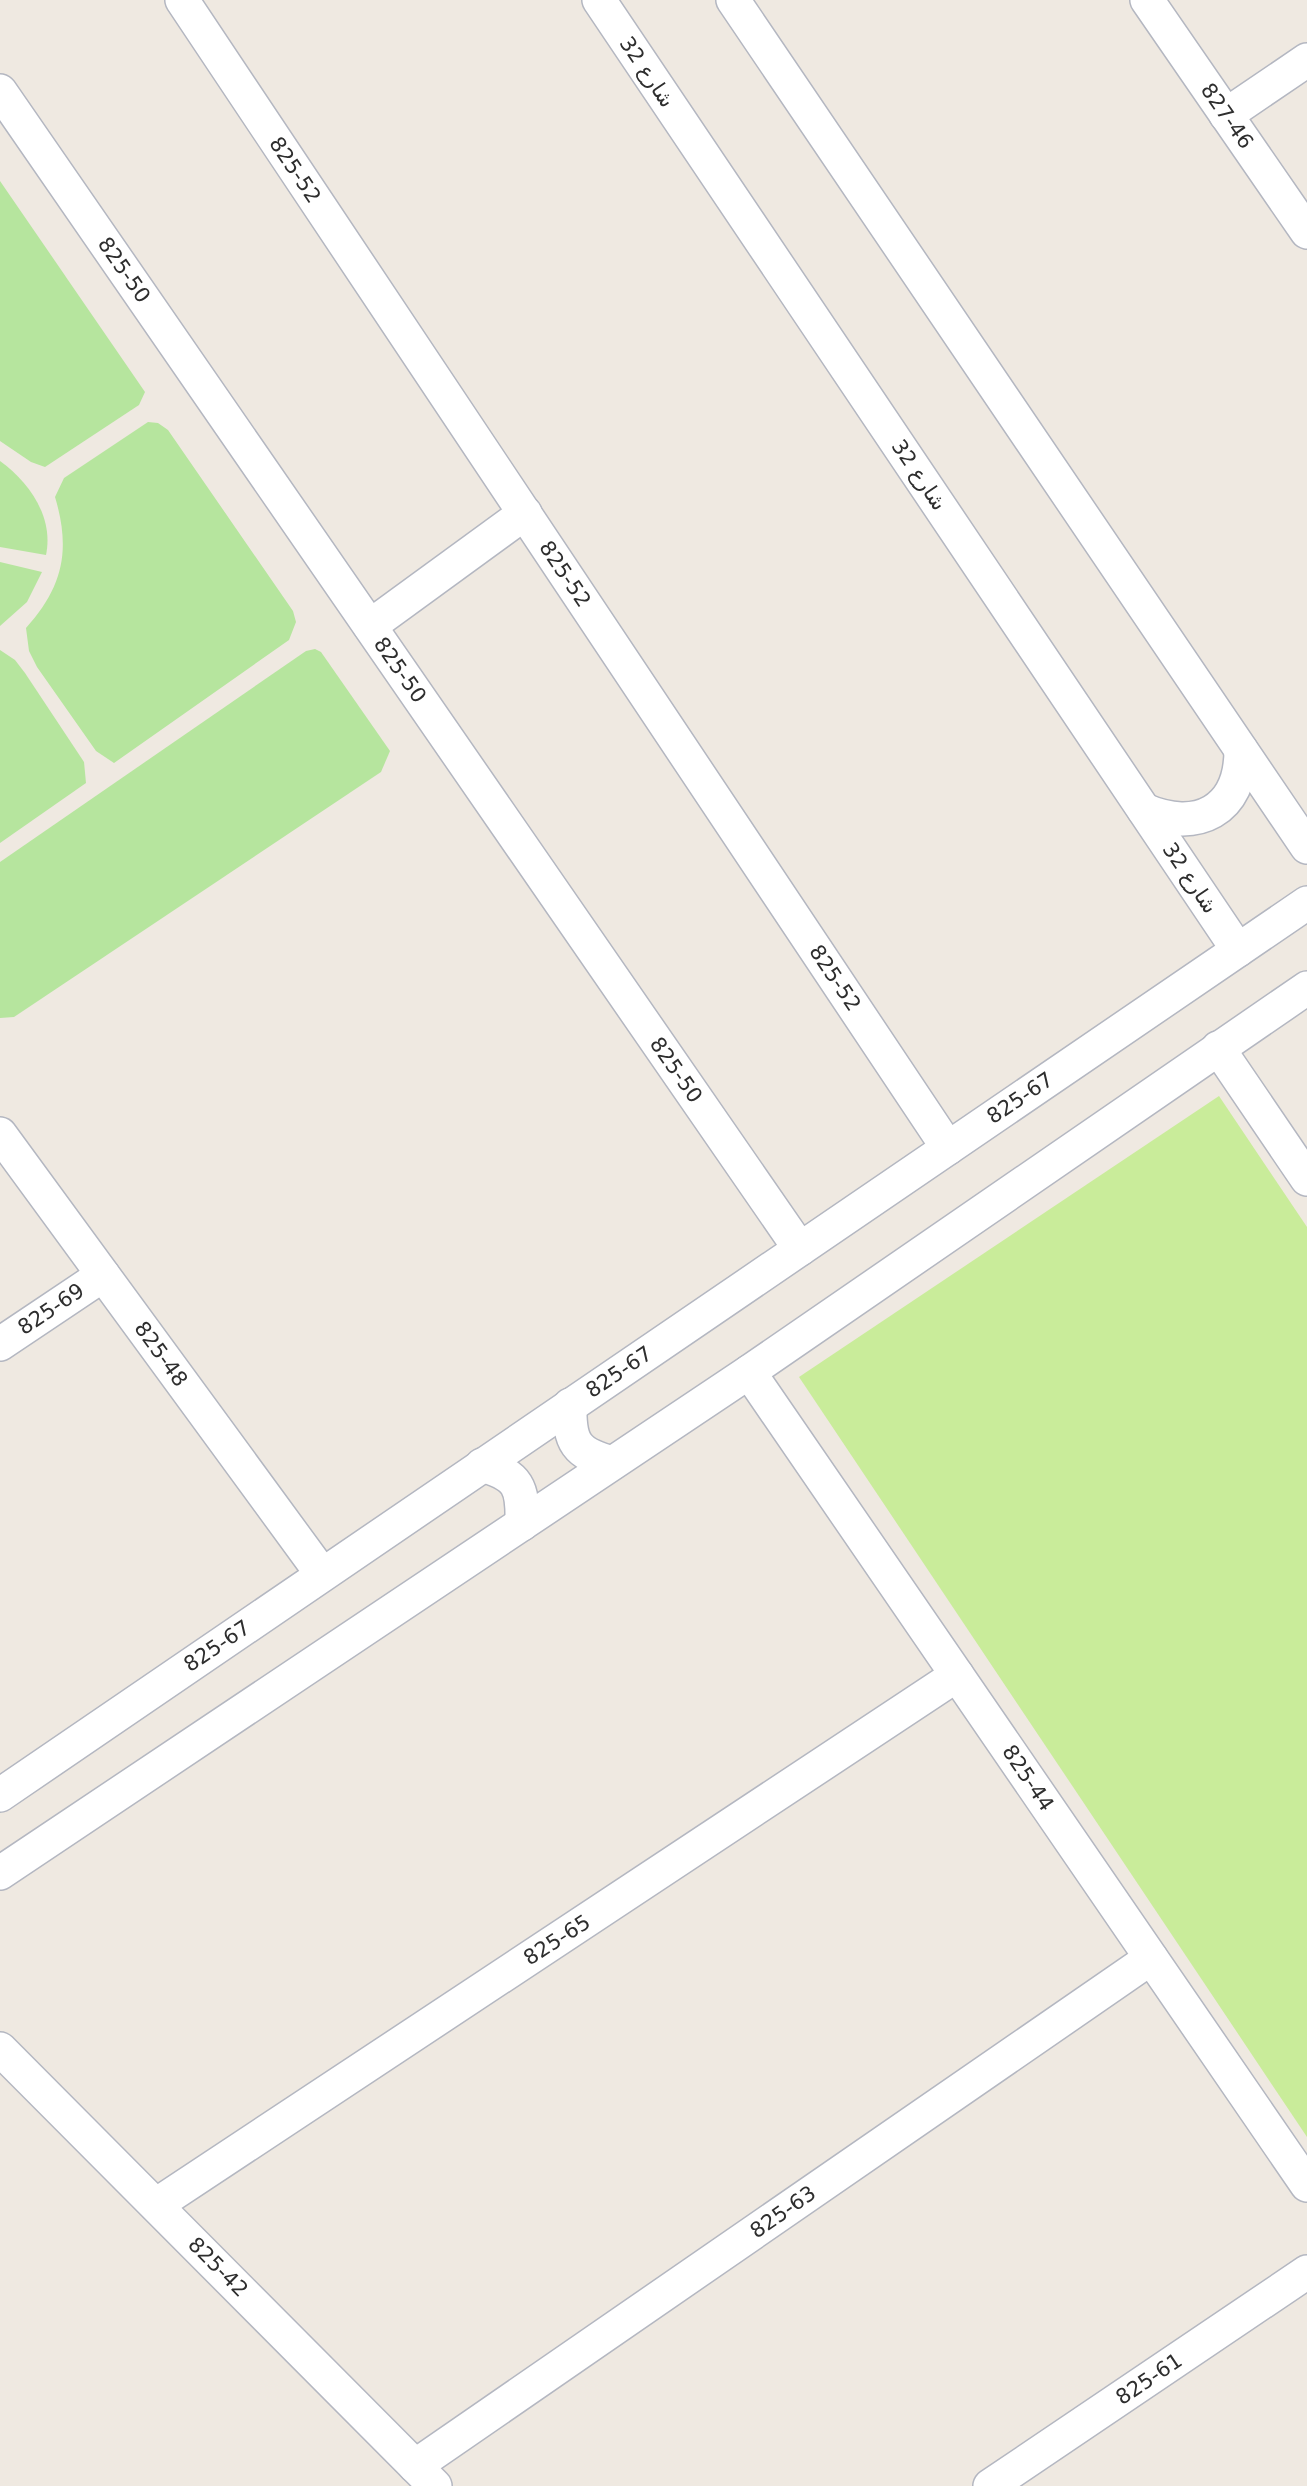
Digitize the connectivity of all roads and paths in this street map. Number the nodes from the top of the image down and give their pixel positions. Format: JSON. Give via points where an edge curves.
{"nodes":[{"id":1,"x":182,"y":0,"type":"edge"},
{"id":2,"x":599,"y":0,"type":"edge"},
{"id":3,"x":733,"y":0,"type":"edge"},
{"id":4,"x":1147,"y":0,"type":"edge"},
{"id":5,"x":1307,"y":60,"type":"edge"},
{"id":6,"x":0,"y":91,"type":"edge"},
{"id":7,"x":1227,"y":115,"type":"junction"},
{"id":8,"x":1307,"y":232,"type":"edge"},
{"id":9,"x":525,"y":513,"type":"junction"},
{"id":10,"x":370,"y":627,"type":"junction"},
{"id":11,"x":1241,"y":750,"type":"junction"},
{"id":12,"x":1144,"y":810,"type":"junction"},
{"id":13,"x":1307,"y":847,"type":"edge"},
{"id":14,"x":1307,"y":903,"type":"edge"},
{"id":15,"x":1238,"y":950,"type":"junction"},
{"id":16,"x":1307,"y":988,"type":"edge"},
{"id":17,"x":1218,"y":1048,"type":"junction"},
{"id":18,"x":0,"y":1134,"type":"edge"},
{"id":19,"x":948,"y":1148,"type":"junction"},
{"id":20,"x":1307,"y":1179,"type":"edge"},
{"id":21,"x":800,"y":1249,"type":"junction"},
{"id":22,"x":103,"y":1275,"type":"junction"},
{"id":23,"x":0,"y":1344,"type":"edge"},
{"id":24,"x":749,"y":1372,"type":"junction"},
{"id":25,"x":570,"y":1406,"type":"junction"},
{"id":26,"x":612,"y":1463,"type":"junction"},
{"id":27,"x":482,"y":1465,"type":"junction"},
{"id":28,"x":522,"y":1524,"type":"junction"},
{"id":29,"x":322,"y":1574,"type":"junction"},
{"id":30,"x":957,"y":1676,"type":"junction"},
{"id":31,"x":0,"y":1795,"type":"edge"},
{"id":32,"x":0,"y":1873,"type":"edge"},
{"id":33,"x":1151,"y":1958,"type":"junction"},
{"id":34,"x":0,"y":2049,"type":"edge"},
{"id":35,"x":1307,"y":2185,"type":"edge"},
{"id":36,"x":156,"y":2205,"type":"junction"},
{"id":37,"x":1307,"y":2272,"type":"edge"},
{"id":38,"x":425,"y":2476,"type":"edge"},
{"id":39,"x":990,"y":2486,"type":"edge"}],
"edges":[{"from":1,"to":9,"type":"street","name":"825-52"},
{"from":2,"to":12,"type":"street","name":"شارع 32"},
{"from":3,"to":11,"type":"street"},
{"from":4,"to":7,"type":"street","name":"827-46"},
{"from":5,"to":7,"type":"street"},
{"from":6,"to":10,"type":"street","name":"825-50"},
{"from":7,"to":8,"type":"street","name":"827-46"},
{"from":9,"to":10,"type":"street"},
{"from":9,"to":19,"type":"street","name":"825-52"},
{"from":10,"to":21,"type":"street","name":"825-50"},
{"from":11,"to":12,"type":"street","via":[[1236,785],[1214,810],[1194,819],[1176,820]]},
{"from":11,"to":13,"type":"street"},
{"from":12,"to":15,"type":"street","name":"شارع 32"},
{"from":14,"to":15,"type":"street","name":"825-67"},
{"from":15,"to":19,"type":"street","name":"825-67"},
{"from":16,"to":17,"type":"street"},
{"from":17,"to":20,"type":"street"},
{"from":17,"to":24,"type":"street"},
{"from":18,"to":22,"type":"street","name":"825-48"},
{"from":19,"to":21,"type":"street","name":"825-67"},
{"from":21,"to":25,"type":"street","name":"825-67"},
{"from":22,"to":23,"type":"street","name":"825-69"},
{"from":22,"to":29,"type":"street","name":"825-48"},
{"from":24,"to":26,"type":"street"},
{"from":24,"to":30,"type":"street","name":"825-44"},
{"from":25,"to":26,"type":"street","via":[[571,1436],[579,1448],[590,1457]]},
{"from":25,"to":27,"type":"street","name":"825-67"},
{"from":26,"to":28,"type":"street"},
{"from":27,"to":28,"type":"street","via":[[502,1471],[514,1480],[521,1492]]},
{"from":27,"to":29,"type":"street","name":"825-67"},
{"from":28,"to":32,"type":"street"},
{"from":29,"to":31,"type":"street","name":"825-67"},
{"from":30,"to":33,"type":"street","name":"825-44"},
{"from":30,"to":36,"type":"street","name":"825-65"},
{"from":33,"to":35,"type":"street","name":"825-44"},
{"from":33,"to":38,"type":"street","name":"825-63"},
{"from":34,"to":36,"type":"street","name":"825-42"},
{"from":36,"to":38,"type":"street","name":"825-42"},
{"from":37,"to":39,"type":"street","name":"825-61"}]}
